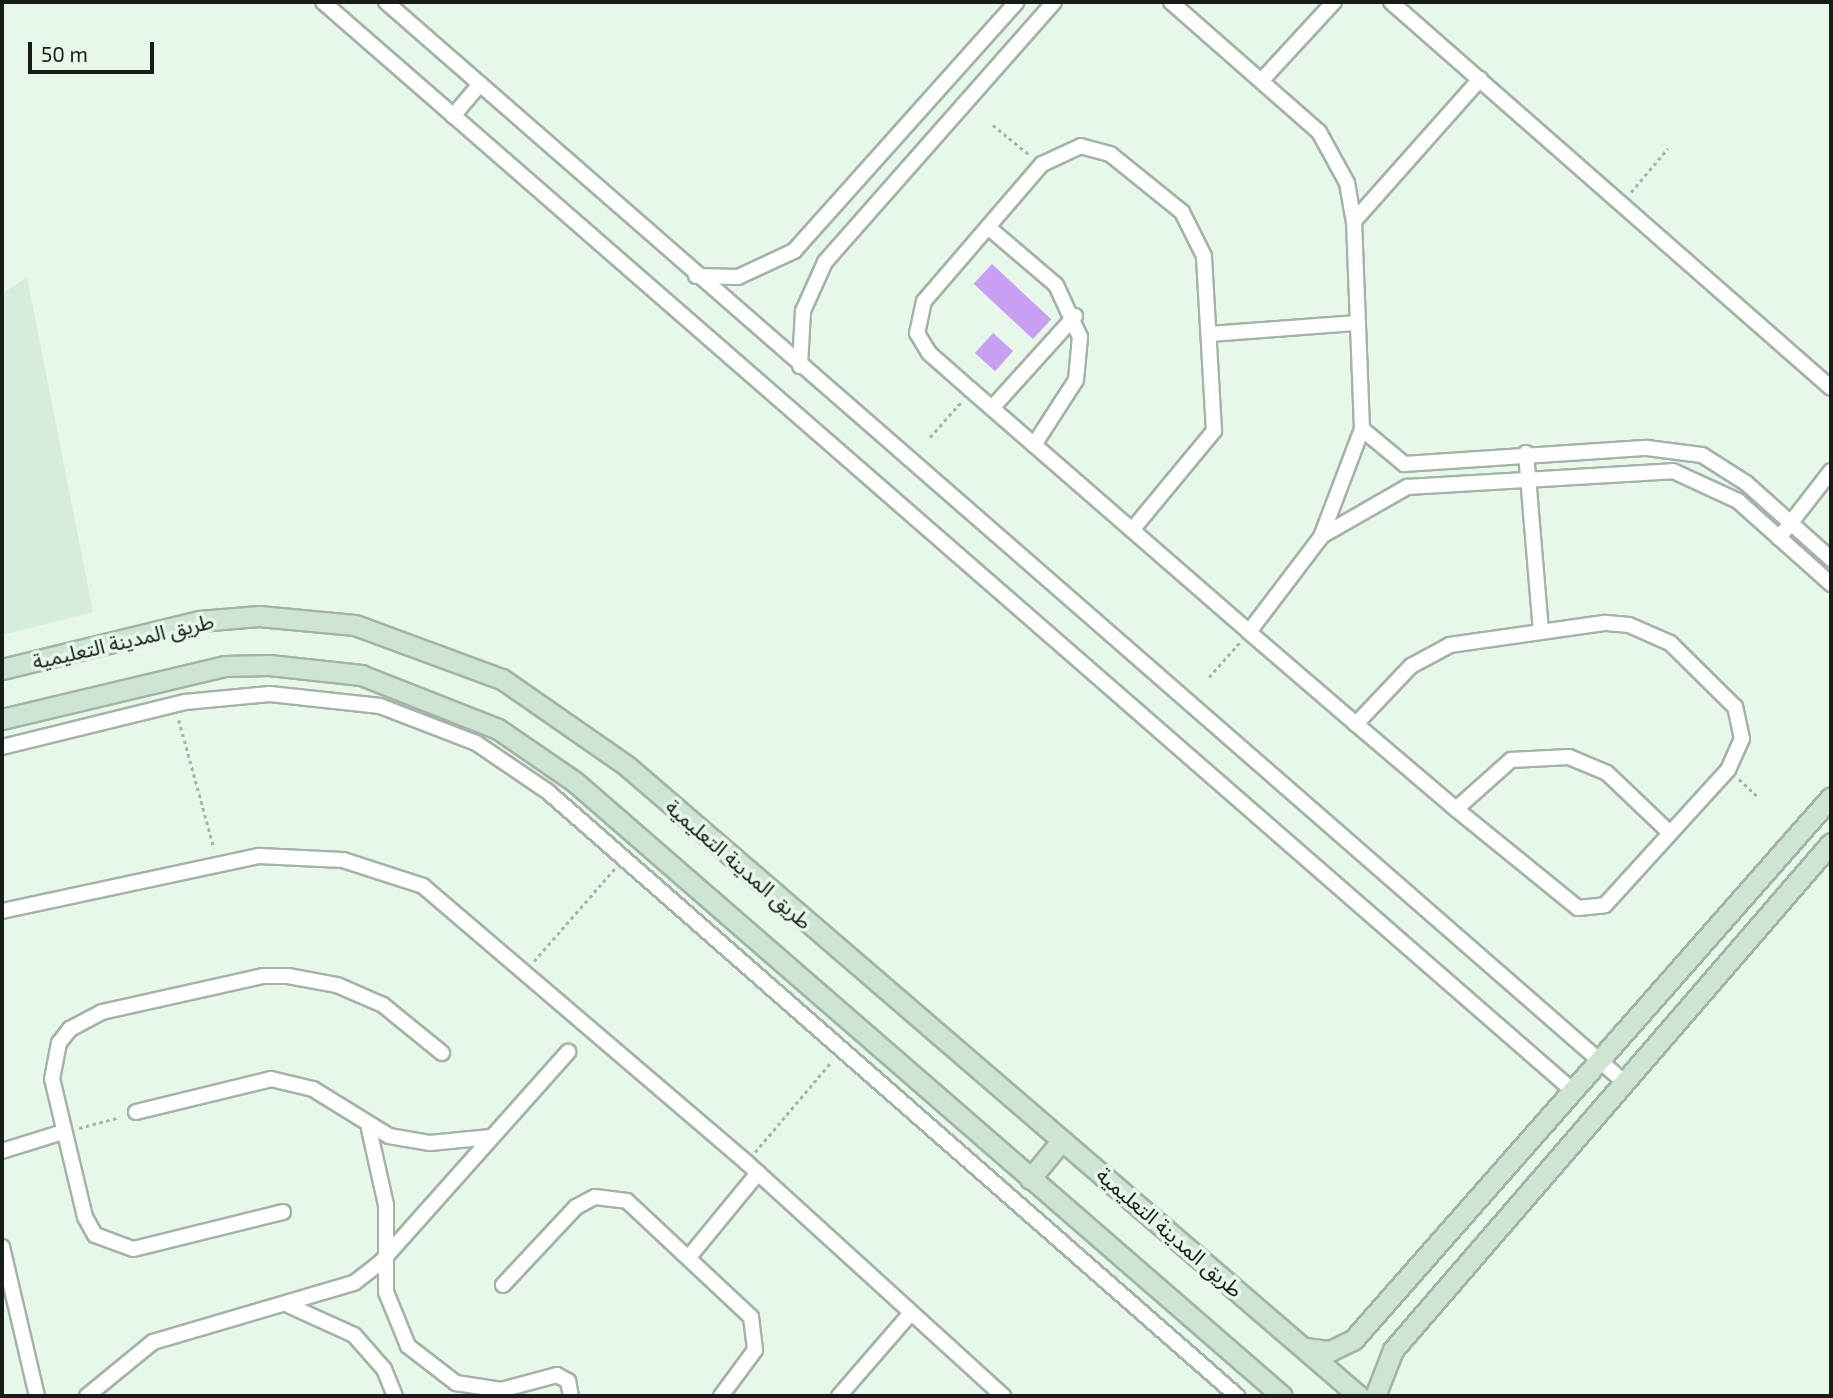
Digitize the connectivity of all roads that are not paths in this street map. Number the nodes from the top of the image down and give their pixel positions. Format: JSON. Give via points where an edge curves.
{"nodes":[{"id":1,"x":323,"y":2,"type":"edge"},
{"id":2,"x":386,"y":2,"type":"edge"},
{"id":3,"x":1017,"y":2,"type":"edge"},
{"id":4,"x":1054,"y":2,"type":"edge"},
{"id":5,"x":1171,"y":2,"type":"edge"},
{"id":6,"x":1334,"y":2,"type":"edge"},
{"id":7,"x":1391,"y":2,"type":"edge"},
{"id":8,"x":1480,"y":79,"type":"junction"},
{"id":9,"x":1262,"y":80,"type":"junction"},
{"id":10,"x":480,"y":84,"type":"junction"},
{"id":11,"x":453,"y":116,"type":"junction"},
{"id":12,"x":1354,"y":221,"type":"junction"},
{"id":13,"x":988,"y":227,"type":"junction"},
{"id":14,"x":696,"y":276,"type":"junction"},
{"id":15,"x":1075,"y":316,"type":"junction"},
{"id":16,"x":1358,"y":323,"type":"junction"},
{"id":17,"x":1210,"y":334,"type":"junction"},
{"id":18,"x":800,"y":366,"type":"junction"},
{"id":19,"x":1831,"y":388,"type":"edge"},
{"id":20,"x":992,"y":408,"type":"junction"},
{"id":21,"x":1362,"y":429,"type":"junction"},
{"id":22,"x":1034,"y":444,"type":"junction"},
{"id":23,"x":1526,"y":453,"type":"junction"},
{"id":24,"x":1831,"y":471,"type":"edge"},
{"id":25,"x":1529,"y":479,"type":"junction"},
{"id":26,"x":1792,"y":521,"type":"junction"},
{"id":27,"x":1132,"y":530,"type":"junction"},
{"id":28,"x":1321,"y":537,"type":"junction"},
{"id":29,"x":1779,"y":538,"type":"junction"},
{"id":30,"x":1831,"y":559,"type":"edge"},
{"id":31,"x":1831,"y":584,"type":"edge"},
{"id":32,"x":1541,"y":630,"type":"junction"},
{"id":33,"x":1249,"y":632,"type":"junction"},
{"id":34,"x":2,"y":670,"type":"edge"},
{"id":35,"x":2,"y":719,"type":"edge"},
{"id":36,"x":1356,"y":724,"type":"junction"},
{"id":37,"x":2,"y":747,"type":"edge"},
{"id":38,"x":1831,"y":797,"type":"edge"},
{"id":39,"x":1456,"y":809,"type":"junction"},
{"id":40,"x":1670,"y":833,"type":"junction"},
{"id":41,"x":1831,"y":843,"type":"edge"},
{"id":42,"x":2,"y":911,"type":"edge"},
{"id":43,"x":568,"y":1052,"type":"dead end"},
{"id":44,"x":442,"y":1053,"type":"dead end"},
{"id":45,"x":1600,"y":1060,"type":"junction"},
{"id":46,"x":1623,"y":1082,"type":"junction"},
{"id":47,"x":1573,"y":1091,"type":"junction"},
{"id":48,"x":136,"y":1112,"type":"road end"},
{"id":49,"x":369,"y":1129,"type":"junction"},
{"id":50,"x":63,"y":1132,"type":"junction"},
{"id":51,"x":492,"y":1137,"type":"junction"},
{"id":52,"x":1062,"y":1140,"type":"junction"},
{"id":53,"x":2,"y":1151,"type":"edge"},
{"id":54,"x":758,"y":1173,"type":"junction"},
{"id":55,"x":1030,"y":1180,"type":"junction"},
{"id":56,"x":283,"y":1212,"type":"dead end"},
{"id":57,"x":2,"y":1247,"type":"edge"},
{"id":58,"x":689,"y":1256,"type":"junction"},
{"id":59,"x":385,"y":1257,"type":"junction"},
{"id":60,"x":503,"y":1285,"type":"dead end"},
{"id":61,"x":289,"y":1306,"type":"junction"},
{"id":62,"x":911,"y":1313,"type":"junction"},
{"id":63,"x":1305,"y":1348,"type":"junction"},
{"id":64,"x":37,"y":1396,"type":"edge"},
{"id":65,"x":88,"y":1396,"type":"edge"},
{"id":66,"x":395,"y":1396,"type":"edge"},
{"id":67,"x":571,"y":1396,"type":"edge"},
{"id":68,"x":721,"y":1396,"type":"edge"},
{"id":69,"x":839,"y":1396,"type":"edge"},
{"id":70,"x":1003,"y":1396,"type":"edge"},
{"id":71,"x":1237,"y":1396,"type":"edge"},
{"id":72,"x":1282,"y":1396,"type":"edge"},
{"id":73,"x":1359,"y":1396,"type":"edge"},
{"id":74,"x":1375,"y":1396,"type":"edge"}],
"edges":[{"from":1,"to":11,"type":"street"},
{"from":2,"to":10,"type":"street"},
{"from":3,"to":14,"type":"street","via":[[794,251],[758,272]]},
{"from":4,"to":18,"type":"street","via":[[825,262],[803,311]]},
{"from":5,"to":9,"type":"street"},
{"from":6,"to":9,"type":"street"},
{"from":7,"to":8,"type":"street"},
{"from":8,"to":12,"type":"street"},
{"from":8,"to":19,"type":"street"},
{"from":9,"to":12,"type":"street","via":[[1330,148]]},
{"from":10,"to":11,"type":"street"},
{"from":10,"to":14,"type":"street"},
{"from":11,"to":47,"type":"street"},
{"from":12,"to":16,"type":"street"},
{"from":13,"to":15,"type":"street","via":[[1056,285]]},
{"from":13,"to":17,"type":"street","via":[[1042,164],[1067,148],[1096,148],[1182,212],[1204,256]]},
{"from":13,"to":20,"type":"street","via":[[925,301],[917,322],[921,344]]},
{"from":14,"to":18,"type":"street"},
{"from":15,"to":20,"type":"street"},
{"from":15,"to":22,"type":"street","via":[[1076,380]]},
{"from":16,"to":17,"type":"street"},
{"from":16,"to":21,"type":"street"},
{"from":17,"to":27,"type":"street","via":[[1214,431]]},
{"from":18,"to":45,"type":"street"},
{"from":20,"to":22,"type":"street"},
{"from":21,"to":23,"type":"street","via":[[1404,464]]},
{"from":21,"to":28,"type":"street"},
{"from":22,"to":27,"type":"street"},
{"from":23,"to":25,"type":"street"},
{"from":23,"to":26,"type":"street","via":[[1647,448],[1702,455]]},
{"from":24,"to":26,"type":"street"},
{"from":25,"to":28,"type":"street","via":[[1407,487]]},
{"from":25,"to":29,"type":"street","via":[[1673,471],[1718,487]]},
{"from":25,"to":32,"type":"street"},
{"from":26,"to":29,"type":"street"},
{"from":26,"to":30,"type":"street"},
{"from":27,"to":33,"type":"street"},
{"from":28,"to":33,"type":"street"},
{"from":29,"to":31,"type":"street"},
{"from":32,"to":36,"type":"street","via":[[1471,640],[1430,654]]},
{"from":32,"to":40,"type":"street","via":[[1629,625],[1670,643],[1735,707],[1742,738],[1728,769]]},
{"from":33,"to":36,"type":"street"},
{"from":34,"to":52,"type":"street","name":"طريق المدينة التعليمية","via":[[239,616],[355,625],[468,662],[531,696],[626,766]]},
{"from":35,"to":55,"type":"street","via":[[225,666],[269,665],[361,674],[458,708],[575,782]]},
{"from":36,"to":39,"type":"street"},
{"from":37,"to":71,"type":"street","via":[[175,704],[299,694],[357,701],[424,719],[516,768]]},
{"from":38,"to":45,"type":"street"},
{"from":39,"to":40,"type":"street","via":[[1511,760],[1569,757],[1607,772]]},
{"from":39,"to":40,"type":"street","via":[[1578,908],[1605,905]]},
{"from":41,"to":46,"type":"street"},
{"from":42,"to":54,"type":"street","via":[[218,862],[301,855],[384,870],[423,886]]},
{"from":43,"to":51,"type":"street"},
{"from":44,"to":50,"type":"street","via":[[404,1018],[361,994],[313,979],[263,976],[102,1012],[70,1029],[53,1061]]},
{"from":45,"to":46,"type":"street"},
{"from":45,"to":47,"type":"street"},
{"from":46,"to":74,"type":"street","via":[[1393,1350]]},
{"from":47,"to":63,"type":"street","via":[[1353,1340],[1330,1351]]},
{"from":48,"to":49,"type":"street","via":[[271,1079],[328,1097]]},
{"from":49,"to":51,"type":"street","via":[[430,1143]]},
{"from":49,"to":59,"type":"street","via":[[384,1192]]},
{"from":50,"to":53,"type":"street"},
{"from":50,"to":56,"type":"street","via":[[89,1227],[113,1246],[143,1247]]},
{"from":51,"to":59,"type":"street"},
{"from":52,"to":55,"type":"street"},
{"from":52,"to":63,"type":"street","name":"طريق المدينة التعليمية"},
{"from":54,"to":58,"type":"street"},
{"from":54,"to":62,"type":"street"},
{"from":55,"to":72,"type":"street"},
{"from":57,"to":64,"type":"street"},
{"from":58,"to":60,"type":"street","via":[[627,1201],[595,1197],[576,1207]]},
{"from":58,"to":68,"type":"street","via":[[745,1308],[755,1328],[750,1361]]},
{"from":59,"to":61,"type":"street","via":[[354,1283]]},
{"from":59,"to":67,"type":"street","via":[[393,1320],[429,1368],[486,1390],[557,1375],[568,1381]]},
{"from":61,"to":65,"type":"street","via":[[153,1342]]},
{"from":61,"to":66,"type":"street","via":[[355,1335],[384,1369]]},
{"from":62,"to":69,"type":"street"},
{"from":62,"to":70,"type":"street"},
{"from":63,"to":73,"type":"street","name":"طريق المدينة التعليمية"}]}
